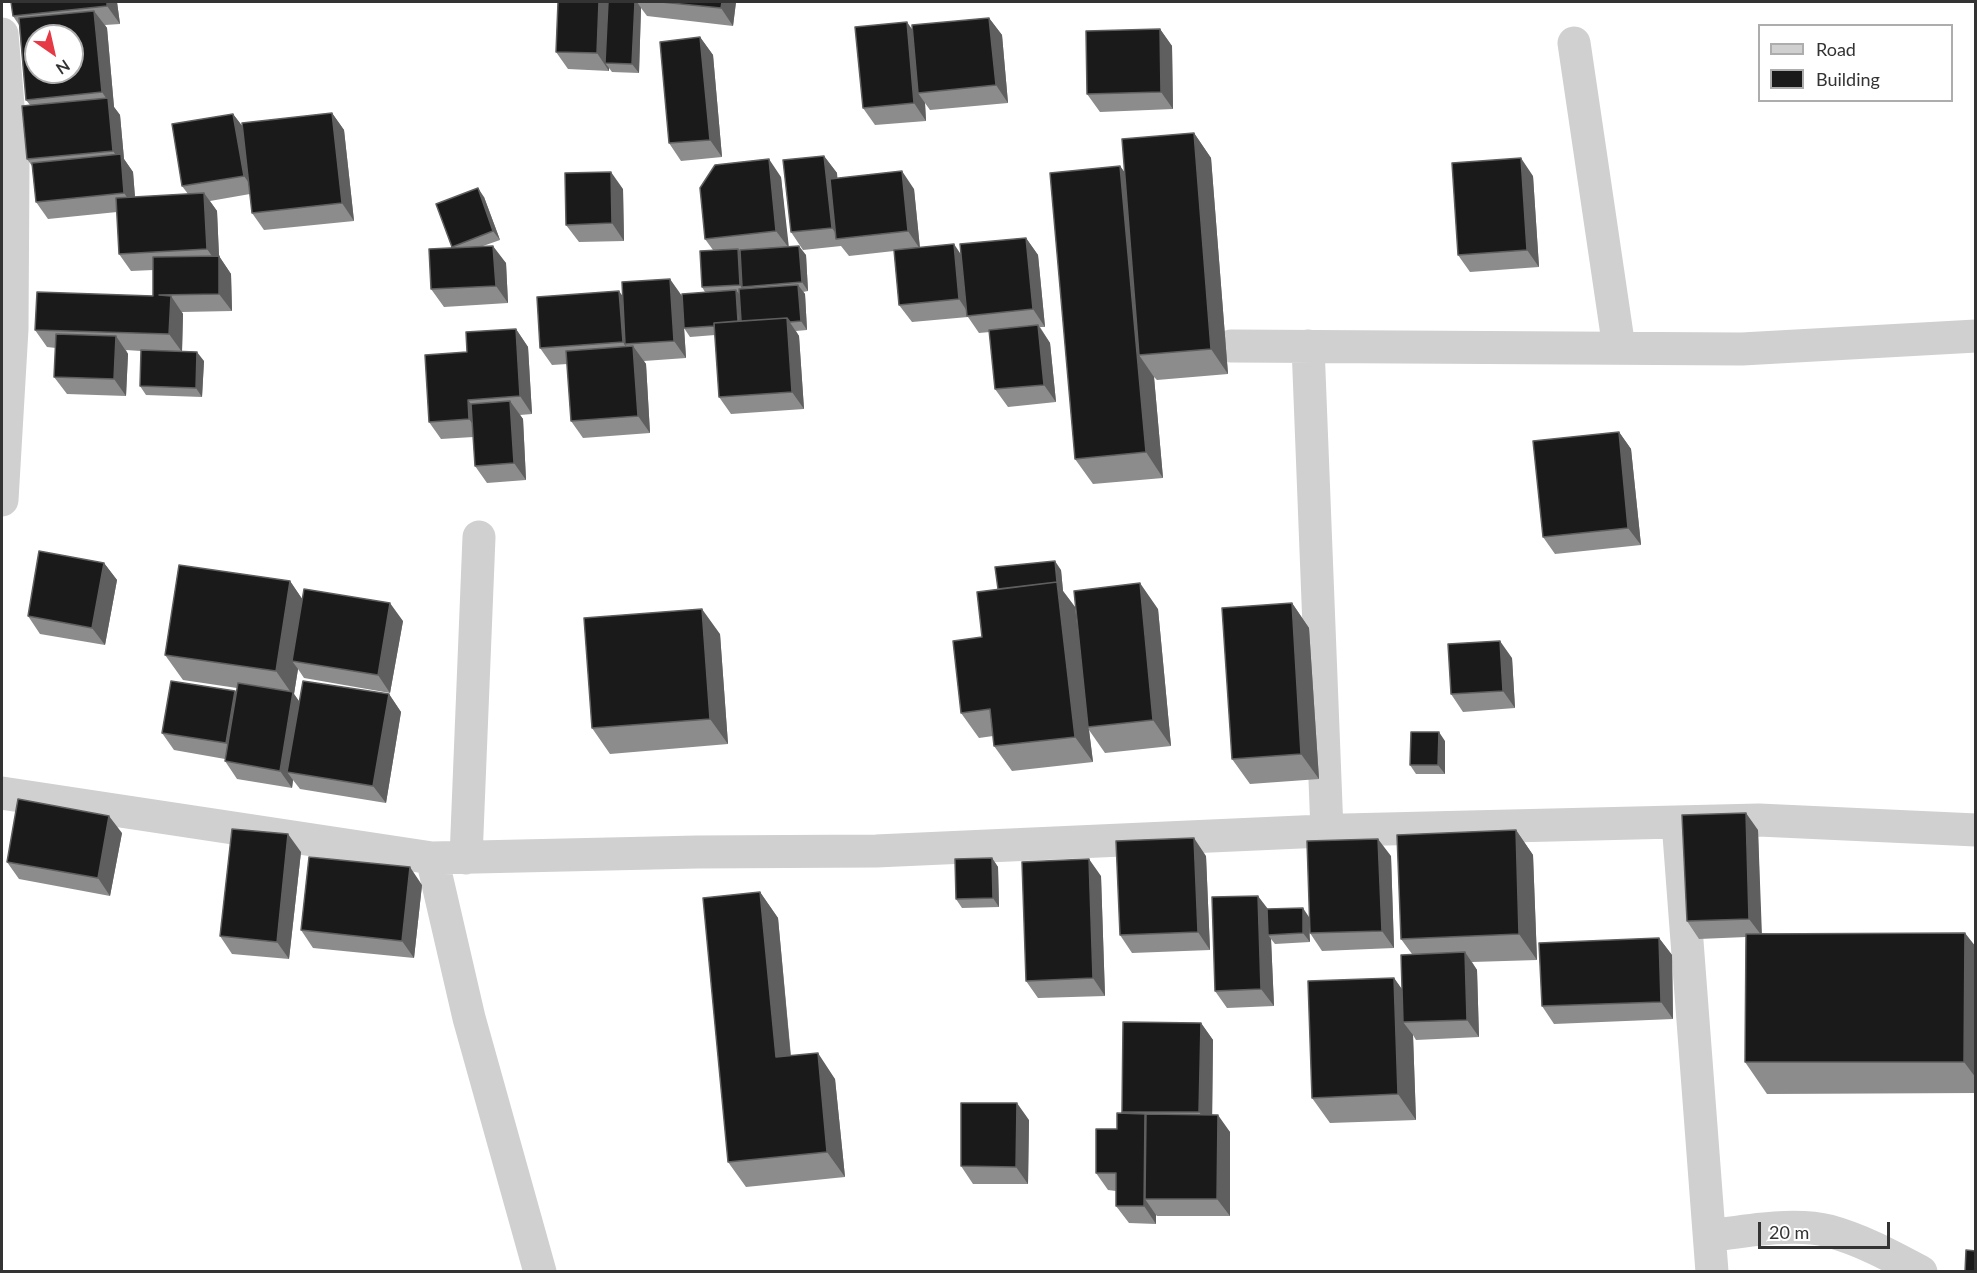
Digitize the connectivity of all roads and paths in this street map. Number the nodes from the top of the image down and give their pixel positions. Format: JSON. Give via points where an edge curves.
{"nodes":[{"id":1,"x":2,"y":34,"type":"edge"},
{"id":2,"x":1574,"y":43,"type":"dead end"},
{"id":3,"x":1976,"y":336,"type":"edge"},
{"id":4,"x":1232,"y":346,"type":"dead end"},
{"id":5,"x":1308,"y":346,"type":"junction"},
{"id":6,"x":1618,"y":348,"type":"junction"},
{"id":7,"x":2,"y":500,"type":"edge"},
{"id":8,"x":479,"y":537,"type":"dead end"},
{"id":9,"x":2,"y":793,"type":"edge"},
{"id":10,"x":1678,"y":822,"type":"junction"},
{"id":11,"x":1976,"y":830,"type":"edge"},
{"id":12,"x":1327,"y":831,"type":"junction"},
{"id":13,"x":432,"y":858,"type":"junction"},
{"id":14,"x":466,"y":858,"type":"junction"},
{"id":15,"x":1710,"y":1236,"type":"junction"},
{"id":16,"x":540,"y":1272,"type":"edge"},
{"id":17,"x":1712,"y":1272,"type":"edge"},
{"id":18,"x":1922,"y":1272,"type":"edge"}],
"edges":[{"from":1,"to":7,"type":"street","via":[[13,165],[12,329]]},
{"from":2,"to":6,"type":"street"},
{"from":3,"to":6,"type":"street","via":[[1742,349]]},
{"from":4,"to":5,"type":"street"},
{"from":5,"to":6,"type":"street"},
{"from":5,"to":12,"type":"street"},
{"from":8,"to":14,"type":"street"},
{"from":9,"to":13,"type":"street"},
{"from":10,"to":11,"type":"street","via":[[1759,820]]},
{"from":10,"to":12,"type":"street"},
{"from":10,"to":15,"type":"street"},
{"from":12,"to":14,"type":"street","via":[[876,851]]},
{"from":13,"to":14,"type":"street"},
{"from":13,"to":16,"type":"street","via":[[469,1018]]},
{"from":15,"to":17,"type":"street"},
{"from":15,"to":18,"type":"street","via":[[1766,1228],[1826,1230],[1864,1242]]}]}
